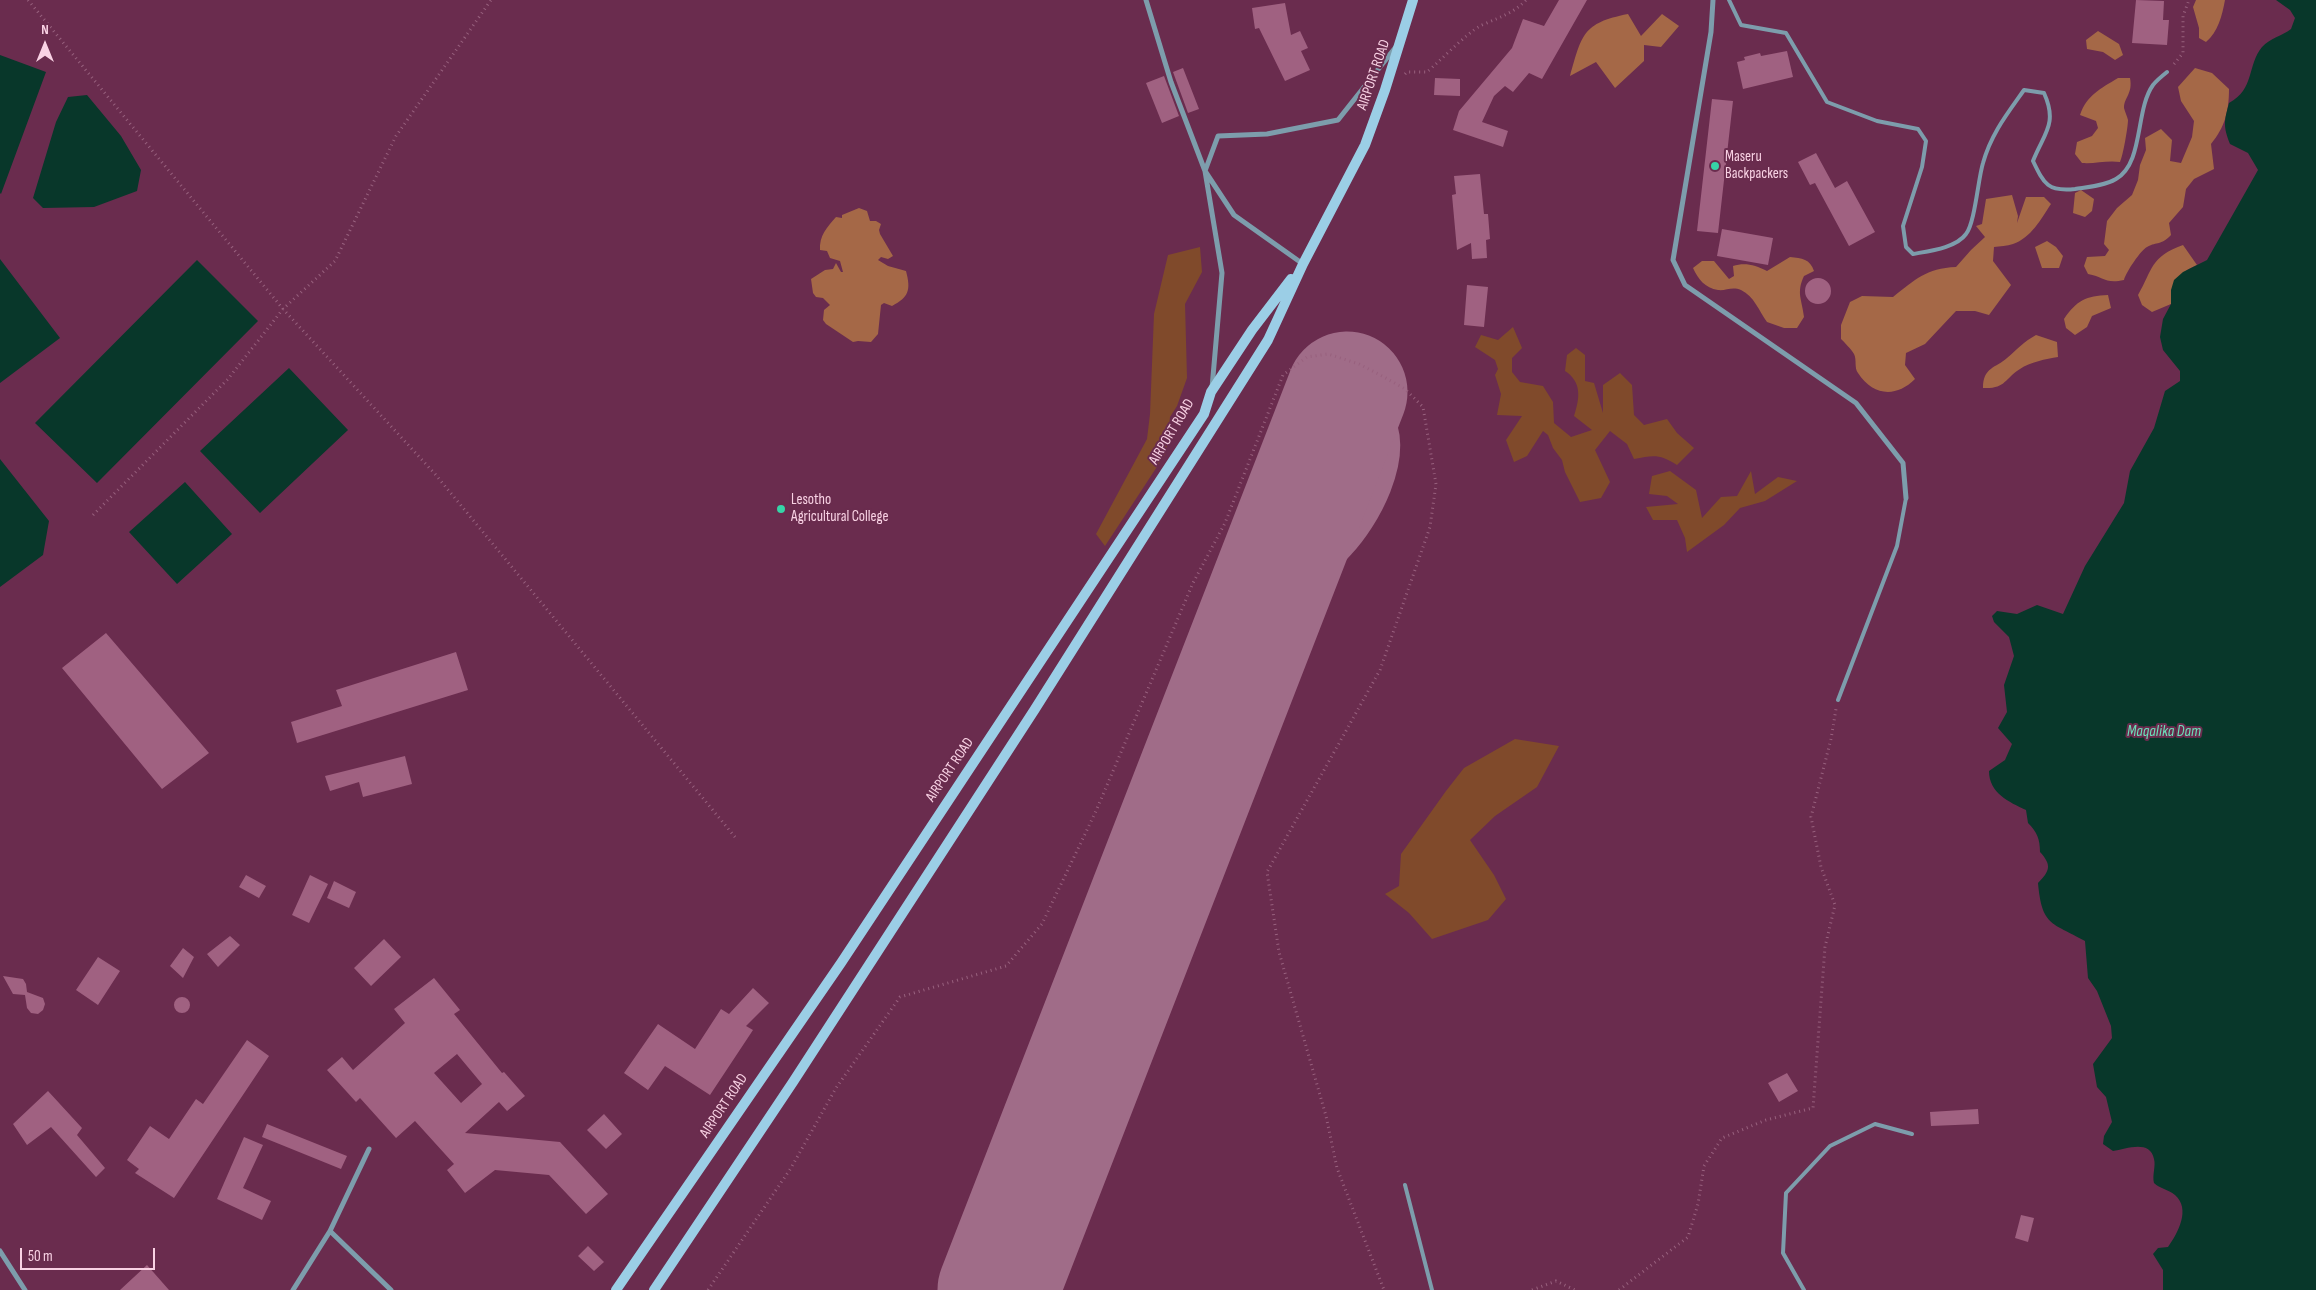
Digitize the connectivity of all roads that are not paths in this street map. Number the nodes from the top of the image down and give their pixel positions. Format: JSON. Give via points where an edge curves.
{"nodes":[{"id":1,"x":1146,"y":0,"type":"edge"},
{"id":2,"x":1413,"y":0,"type":"edge"},
{"id":3,"x":1713,"y":0,"type":"edge"},
{"id":4,"x":1729,"y":0,"type":"edge"},
{"id":5,"x":1402,"y":40,"type":"junction"},
{"id":6,"x":2167,"y":72,"type":"road end"},
{"id":7,"x":1205,"y":171,"type":"junction"},
{"id":8,"x":1303,"y":264,"type":"junction"},
{"id":9,"x":1211,"y":392,"type":"junction"},
{"id":10,"x":1906,"y":498,"type":"joint"},
{"id":11,"x":1838,"y":700,"type":"road end"},
{"id":12,"x":1912,"y":1134,"type":"dead end"},
{"id":13,"x":369,"y":1149,"type":"dead end"},
{"id":14,"x":1405,"y":1185,"type":"dead end"},
{"id":15,"x":330,"y":1231,"type":"junction"},
{"id":16,"x":0,"y":1251,"type":"edge"},
{"id":17,"x":25,"y":1290,"type":"edge"},
{"id":18,"x":293,"y":1290,"type":"edge"},
{"id":19,"x":391,"y":1290,"type":"edge"},
{"id":20,"x":616,"y":1290,"type":"edge"},
{"id":21,"x":654,"y":1290,"type":"edge"},
{"id":22,"x":1432,"y":1290,"type":"edge"},
{"id":23,"x":1804,"y":1290,"type":"edge"}],
"edges":[{"from":1,"to":7,"type":"street","via":[[1171,82]]},
{"from":2,"to":5,"type":"main road","name":"AIRPORT ROAD"},
{"from":3,"to":10,"type":"street","via":[[1711,32],[1673,260],[1684,285],[1856,403],[1903,463]]},
{"from":4,"to":6,"type":"lane","via":[[1741,25],[1786,33],[1827,102],[1877,121],[1918,129],[1926,141],[1922,167],[1904,226],[1906,247],[1913,254],[1956,242],[1967,234],[1990,142],[1999,123],[2024,90],[2044,93],[2050,107],[2050,125],[2033,161],[2044,183],[2060,190],[2092,186],[2117,179],[2132,160],[2152,86]]},
{"from":5,"to":7,"type":"street","via":[[1338,120],[1268,134],[1218,136]]},
{"from":5,"to":8,"type":"main road","name":"AIRPORT ROAD","via":[[1365,145]]},
{"from":7,"to":8,"type":"street","via":[[1234,215]]},
{"from":7,"to":9,"type":"street","via":[[1222,273]]},
{"from":8,"to":9,"type":"main road","name":"AIRPORT ROAD","via":[[1252,330]]},
{"from":8,"to":21,"type":"main road","name":"AIRPORT ROAD","via":[[1268,340],[1072,650],[793,1082]]},
{"from":9,"to":20,"type":"main road","name":"AIRPORT ROAD","via":[[1204,414],[1147,501],[841,962]]},
{"from":10,"to":11,"type":"lane","via":[[1897,546]]},
{"from":12,"to":23,"type":"lane","via":[[1875,1124],[1830,1146],[1786,1193],[1783,1253]]},
{"from":13,"to":15,"type":"street"},
{"from":14,"to":22,"type":"lane"},
{"from":15,"to":18,"type":"street"},
{"from":15,"to":19,"type":"street"},
{"from":16,"to":17,"type":"street"}]}
